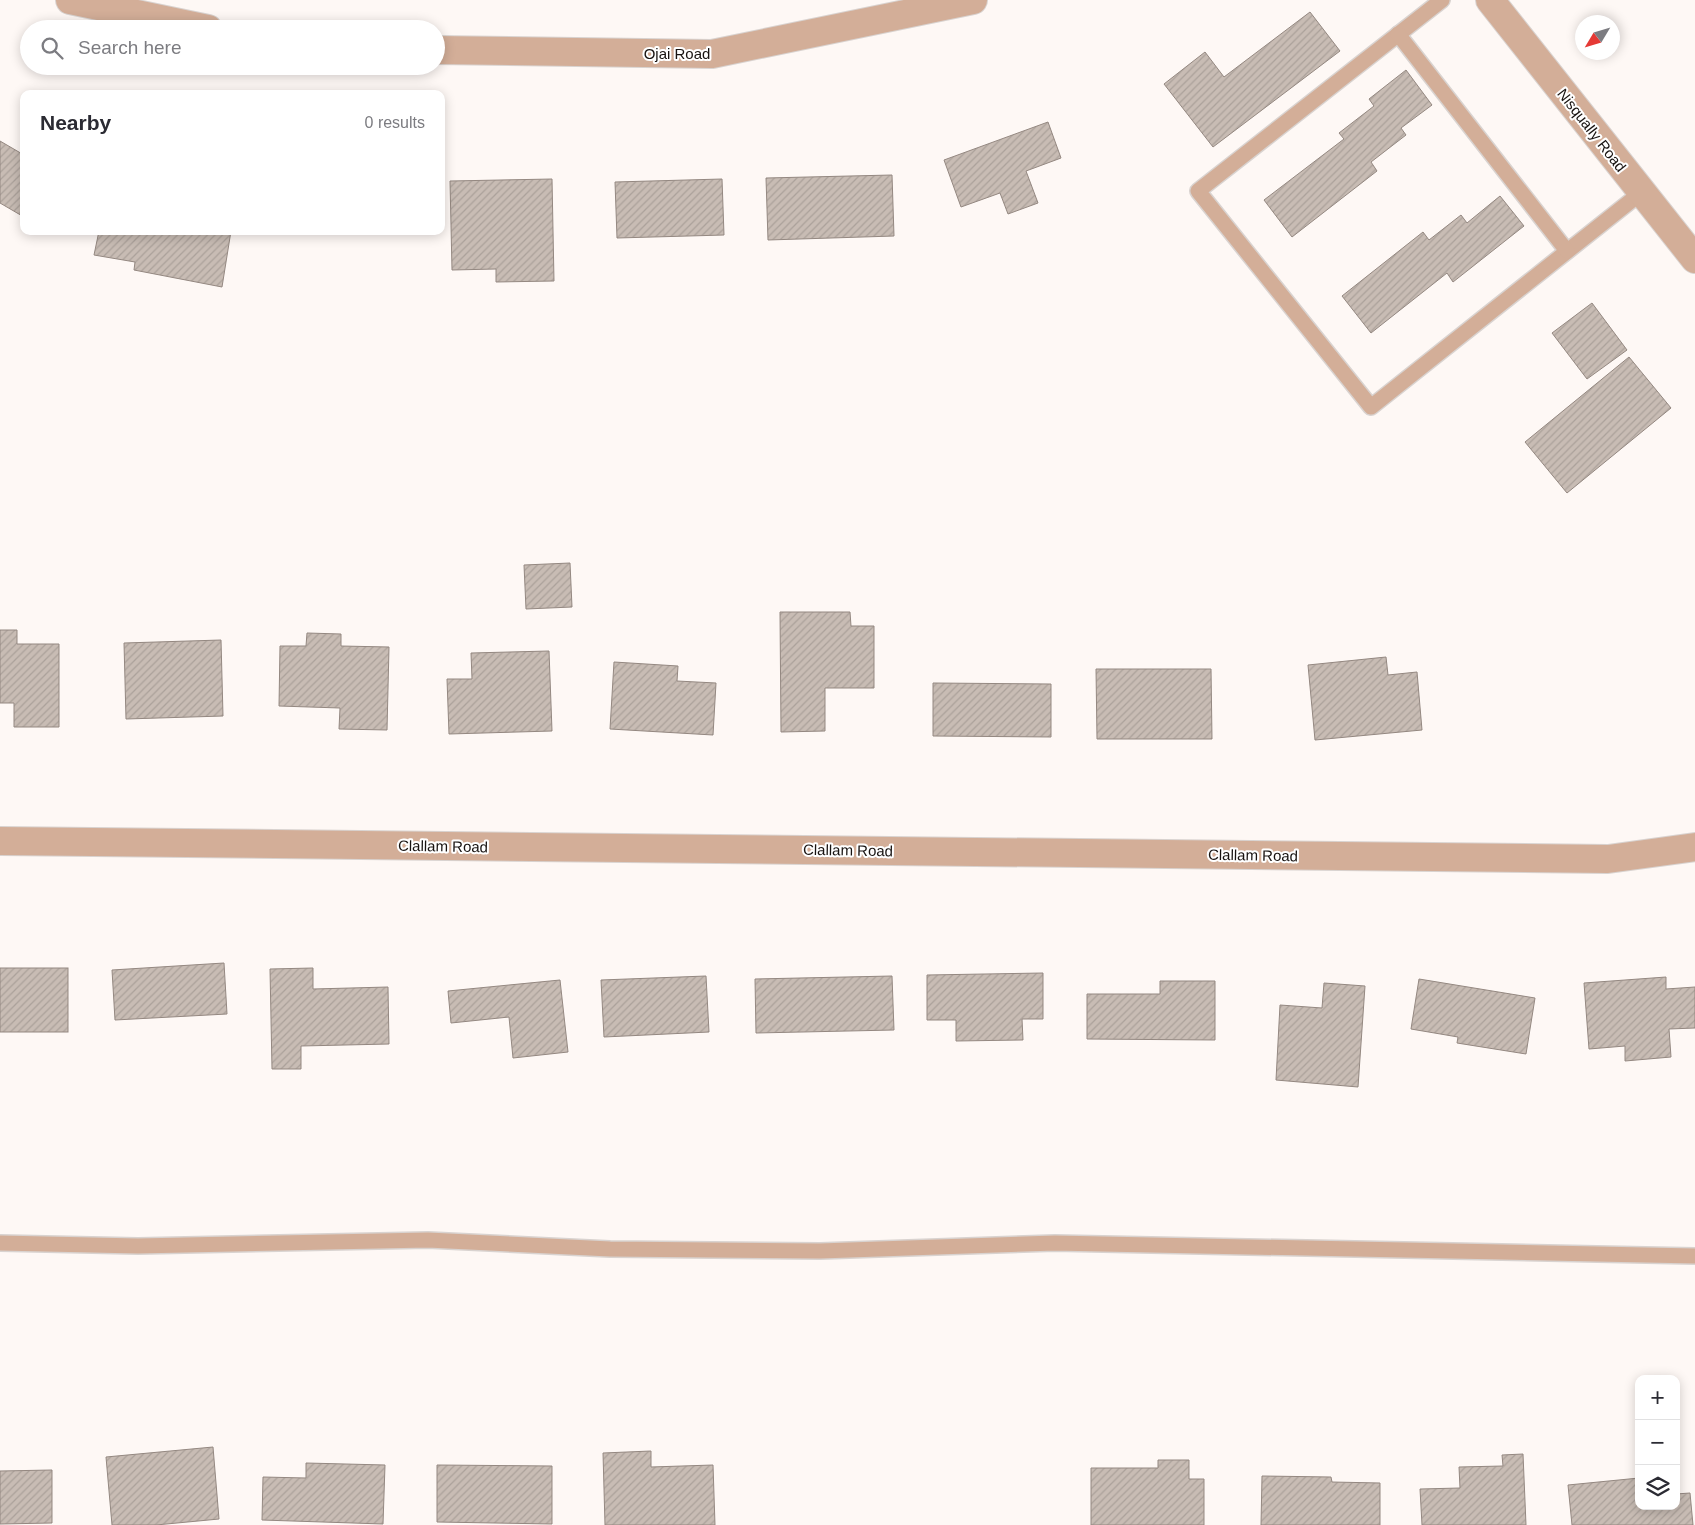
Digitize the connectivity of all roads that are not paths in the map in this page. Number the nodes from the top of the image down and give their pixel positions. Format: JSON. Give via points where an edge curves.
{"nodes":[{"id":1,"x":70,"y":0,"type":"edge"},
{"id":2,"x":973,"y":0,"type":"edge"},
{"id":3,"x":1442,"y":0,"type":"edge"},
{"id":4,"x":1490,"y":0,"type":"edge"},
{"id":5,"x":165,"y":20,"type":"edge"},
{"id":6,"x":1398,"y":34,"type":"junction"},
{"id":7,"x":445,"y":50,"type":"edge"},
{"id":8,"x":1642,"y":192,"type":"junction"},
{"id":9,"x":1567,"y":251,"type":"junction"},
{"id":10,"x":1695,"y":259,"type":"edge"},
{"id":11,"x":0,"y":841,"type":"edge"},
{"id":12,"x":1695,"y":848,"type":"edge"},
{"id":13,"x":0,"y":1243,"type":"edge"},
{"id":14,"x":1695,"y":1256,"type":"edge"}],
"edges":[{"from":1,"to":5,"type":"street"},
{"from":2,"to":7,"type":"street","name":"Ojai Road","via":[[712,54]]},
{"from":3,"to":6,"type":"lane"},
{"from":4,"to":8,"type":"street","name":"Nisqually Road"},
{"from":6,"to":9,"type":"lane"},
{"from":6,"to":9,"type":"lane","via":[[1198,191],[1371,407]]},
{"from":8,"to":9,"type":"lane"},
{"from":8,"to":10,"type":"street","name":"Nisqually Road"},
{"from":11,"to":12,"type":"street","name":"Clallam Road","via":[[1608,859]]},
{"from":13,"to":14,"type":"lane","via":[[138,1246],[428,1240],[610,1249],[820,1251],[1055,1243]]}]}
